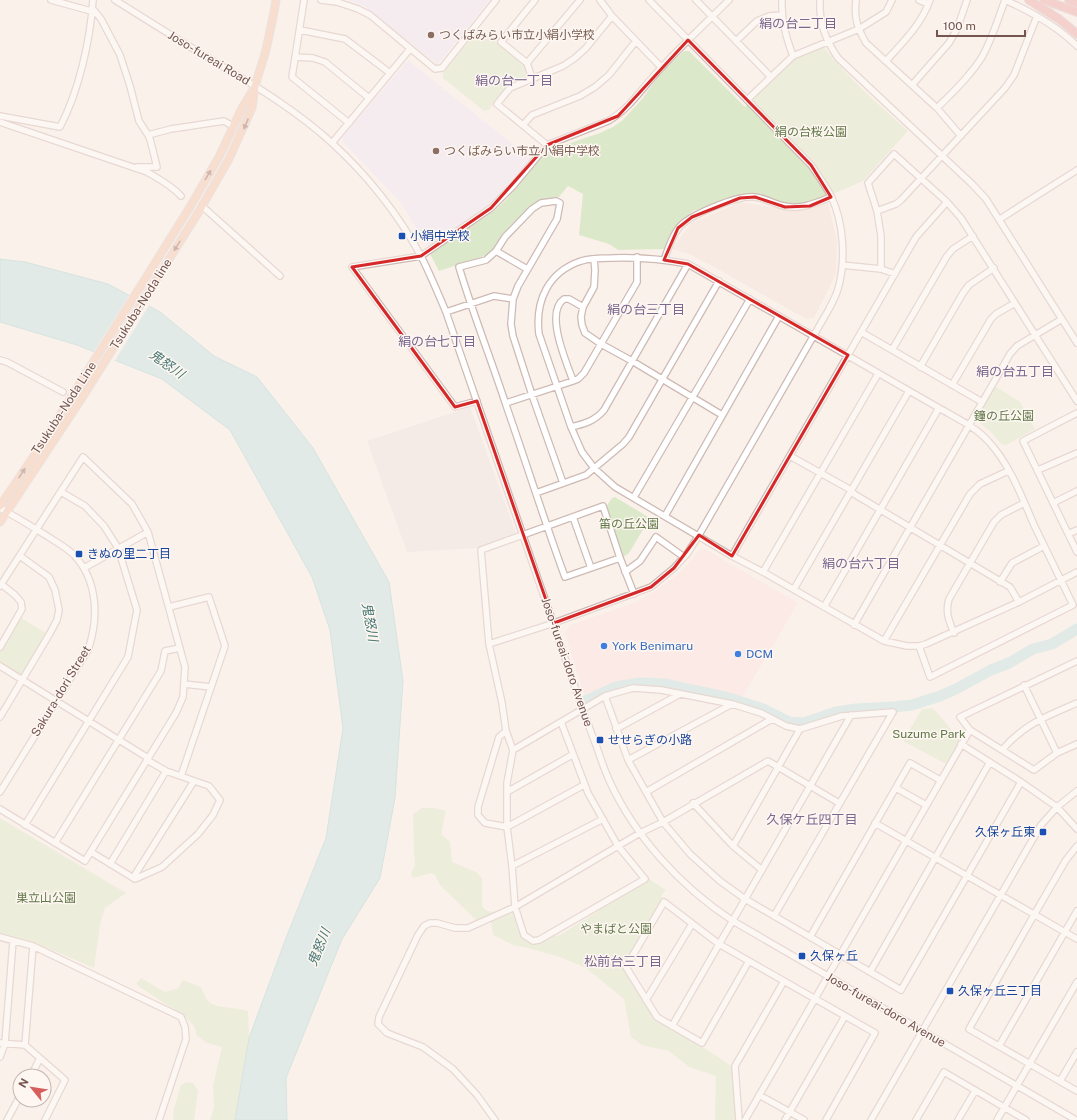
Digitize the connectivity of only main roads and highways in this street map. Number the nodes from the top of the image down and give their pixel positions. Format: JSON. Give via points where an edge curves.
{"nodes":[{"id":1,"x":276,"y":0,"type":"edge"},
{"id":2,"x":1029,"y":0,"type":"edge"},
{"id":3,"x":1044,"y":0,"type":"edge"},
{"id":4,"x":1068,"y":0,"type":"edge"},
{"id":5,"x":1077,"y":3,"type":"edge"},
{"id":6,"x":1077,"y":12,"type":"edge"},
{"id":7,"x":1077,"y":34,"type":"edge"},
{"id":8,"x":255,"y":86,"type":"junction"},
{"id":9,"x":190,"y":207,"type":"joint"},
{"id":10,"x":0,"y":507,"type":"edge"},
{"id":11,"x":0,"y":522,"type":"edge"}],
"edges":[{"from":1,"to":8,"type":"main road","name":"Tsukuba-Noda line","via":[[266,50]]},
{"from":2,"to":7,"type":"highway"},
{"from":3,"to":6,"type":"highway"},
{"from":4,"to":5,"type":"highway"},
{"from":9,"to":8,"type":"main road","name":"Tsukuba-Noda line","one_way":true,"via":[[219,158]]},
{"from":8,"to":11,"type":"main road","name":"Tsukuba-Noda line","one_way":true,"via":[[252,108],[241,134],[198,213],[80,401]]},
{"from":10,"to":9,"type":"main road","name":"Tsukuba-Noda Line","one_way":true,"via":[[73,396]]}]}
